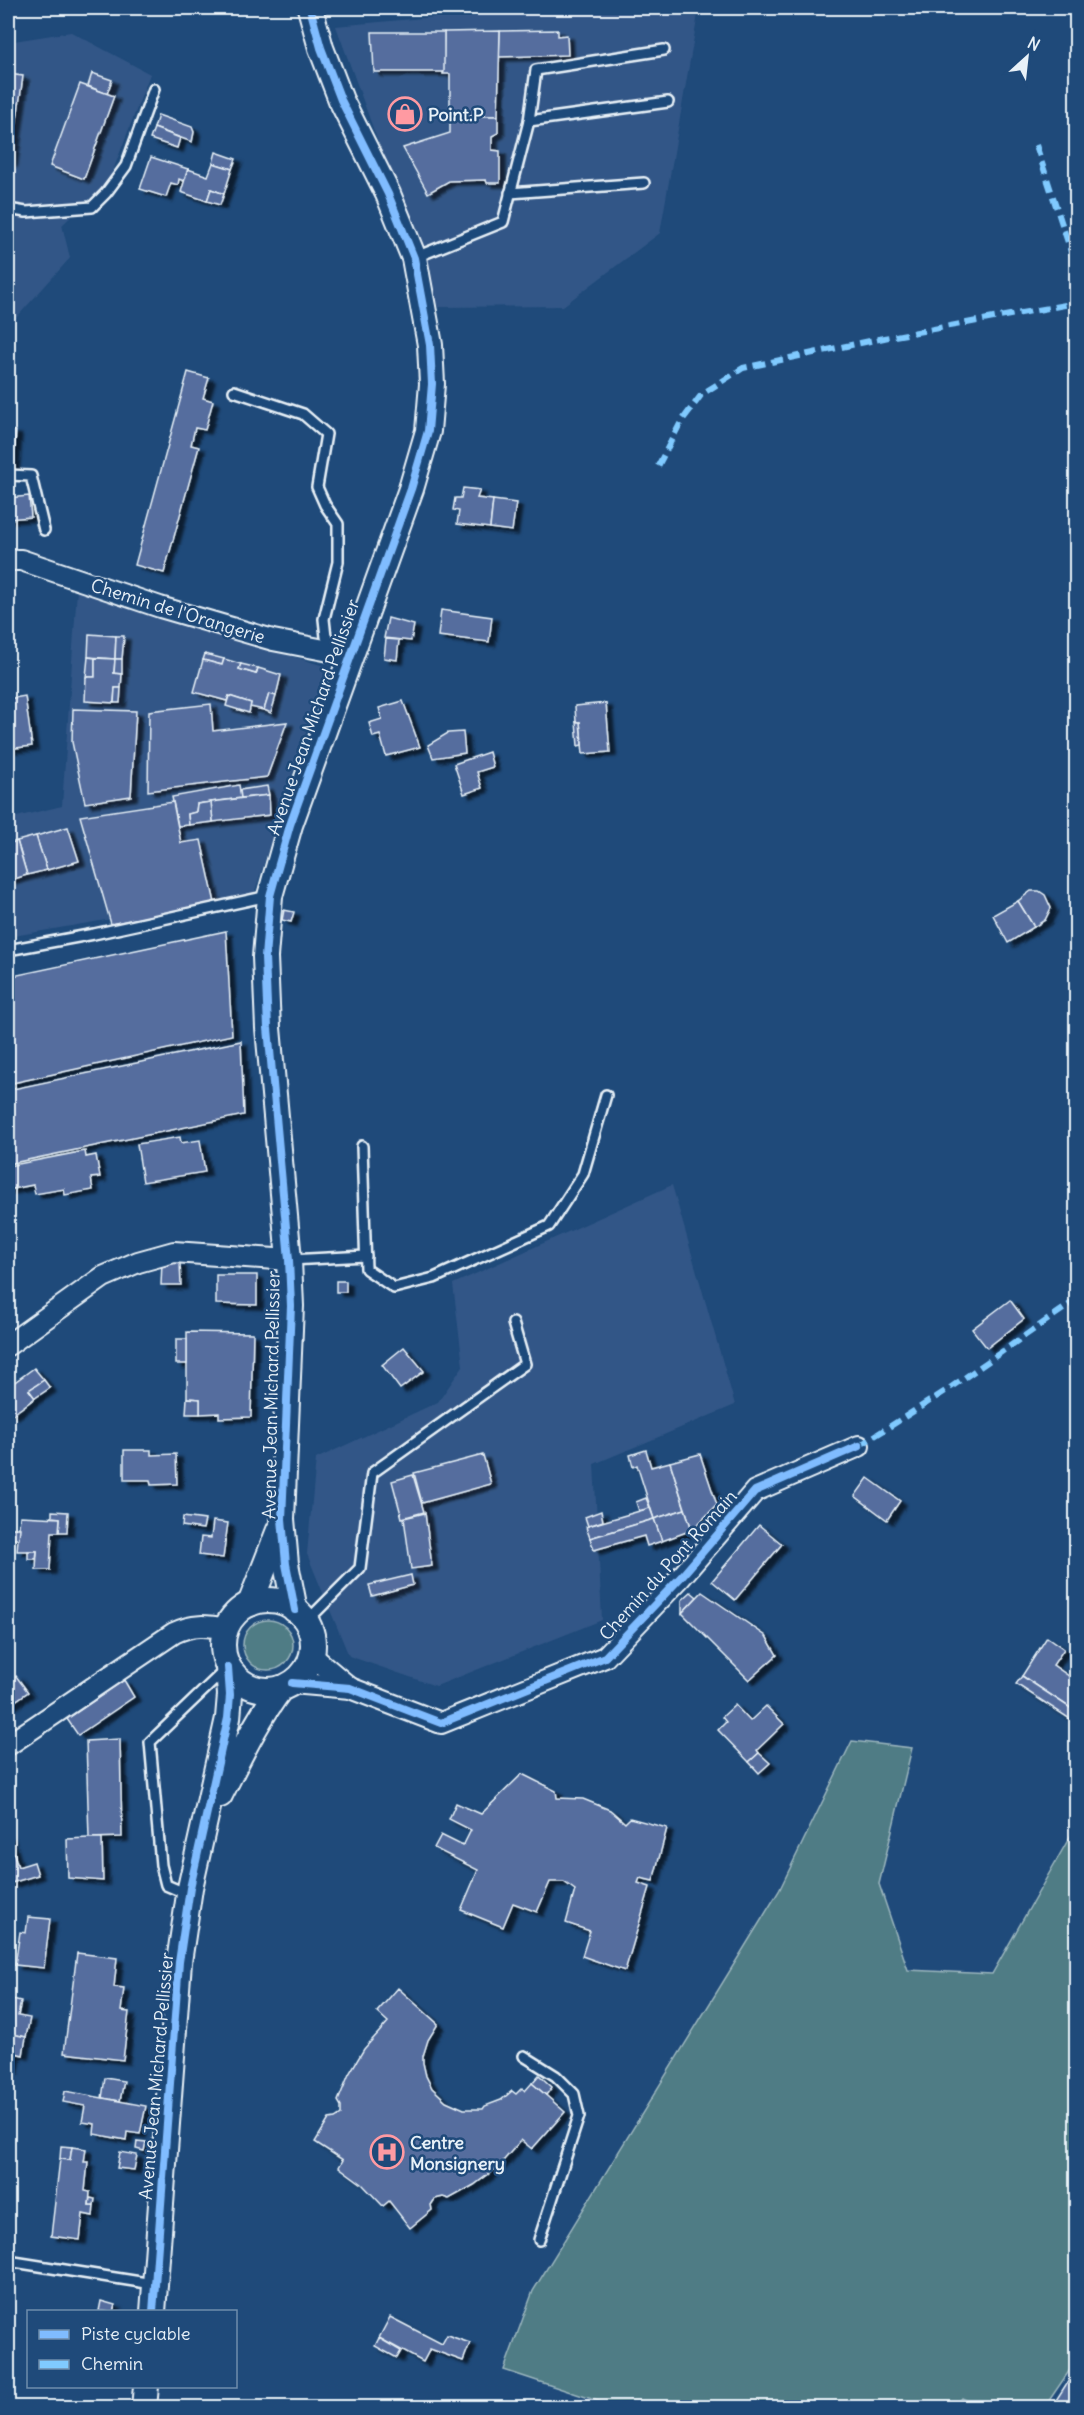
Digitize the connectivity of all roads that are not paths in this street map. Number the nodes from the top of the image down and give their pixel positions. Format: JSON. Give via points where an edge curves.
{"nodes":[{"id":1,"x":310,"y":8,"type":"edge"},
{"id":2,"x":664,"y":50,"type":"dead end"},
{"id":3,"x":154,"y":89,"type":"dead end"},
{"id":4,"x":668,"y":102,"type":"dead end"},
{"id":5,"x":529,"y":121,"type":"junction"},
{"id":6,"x":644,"y":183,"type":"dead end"},
{"id":7,"x":510,"y":193,"type":"junction"},
{"id":8,"x":8,"y":209,"type":"edge"},
{"id":9,"x":414,"y":258,"type":"junction"},
{"id":10,"x":234,"y":391,"type":"dead end"},
{"id":11,"x":8,"y":475,"type":"edge"},
{"id":12,"x":44,"y":530,"type":"dead end"},
{"id":13,"x":8,"y":560,"type":"edge"},
{"id":14,"x":350,"y":655,"type":"junction"},
{"id":15,"x":270,"y":896,"type":"junction"},
{"id":16,"x":8,"y":950,"type":"edge"},
{"id":17,"x":606,"y":1095,"type":"dead end"},
{"id":18,"x":362,"y":1146,"type":"dead end"},
{"id":19,"x":366,"y":1256,"type":"junction"},
{"id":20,"x":289,"y":1260,"type":"junction"},
{"id":21,"x":513,"y":1323,"type":"dead end"},
{"id":22,"x":8,"y":1345,"type":"edge"},
{"id":23,"x":859,"y":1446,"type":"dead end"},
{"id":24,"x":282,"y":1520,"type":"junction"},
{"id":25,"x":250,"y":1604,"type":"junction"},
{"id":26,"x":301,"y":1616,"type":"junction"},
{"id":27,"x":226,"y":1629,"type":"junction"},
{"id":28,"x":312,"y":1656,"type":"junction"},
{"id":29,"x":228,"y":1667,"type":"junction"},
{"id":30,"x":287,"y":1686,"type":"junction"},
{"id":31,"x":350,"y":1688,"type":"junction"},
{"id":32,"x":8,"y":1745,"type":"edge"},
{"id":33,"x":205,"y":1827,"type":"junction"},
{"id":34,"x":189,"y":1895,"type":"junction"},
{"id":35,"x":524,"y":2056,"type":"dead end"},
{"id":36,"x":539,"y":2240,"type":"dead end"},
{"id":37,"x":8,"y":2261,"type":"edge"},
{"id":38,"x":155,"y":2284,"type":"junction"},
{"id":39,"x":153,"y":2310,"type":"edge"},
{"id":40,"x":146,"y":2388,"type":"edge"},
{"id":41,"x":144,"y":2408,"type":"edge"}],
"edges":[{"from":1,"to":9,"type":"street","name":"Avenue Jean Michard Pellissier","via":[[341,100],[388,194]]},
{"from":2,"to":5,"type":"lane","via":[[536,70]]},
{"from":3,"to":8,"type":"lane","via":[[126,166],[92,207],[26,212]]},
{"from":4,"to":5,"type":"lane"},
{"from":5,"to":7,"type":"lane"},
{"from":6,"to":7,"type":"lane"},
{"from":7,"to":9,"type":"lane","via":[[503,222]]},
{"from":9,"to":14,"type":"street","name":"Avenue Jean Michard Pellissier","via":[[430,345],[428,431],[411,489]]},
{"from":10,"to":14,"type":"lane","via":[[303,414],[326,434],[317,487],[338,524],[338,562],[324,619],[326,637]]},
{"from":11,"to":12,"type":"lane","via":[[31,476]]},
{"from":13,"to":14,"type":"street","name":"Chemin de l'Orangerie","via":[[21,560],[160,608],[273,640]]},
{"from":14,"to":15,"type":"street","name":"Avenue Jean Michard Pellissier","via":[[290,825]]},
{"from":15,"to":16,"type":"lane"},
{"from":15,"to":20,"type":"street","name":"Avenue Jean Michard Pellissier","via":[[265,957],[268,1028]]},
{"from":17,"to":19,"type":"lane","via":[[583,1174],[549,1226],[434,1278],[394,1288],[366,1269]]},
{"from":18,"to":19,"type":"lane"},
{"from":19,"to":20,"type":"lane"},
{"from":20,"to":22,"type":"street","via":[[174,1252],[138,1262],[103,1277]]},
{"from":20,"to":24,"type":"street","name":"Avenue Jean Michard Pellissier","via":[[291,1338]]},
{"from":21,"to":26,"type":"lane","via":[[525,1364],[372,1473],[360,1568]]},
{"from":23,"to":31,"type":"street","name":"Chemin du Pont Romain","via":[[755,1491],[605,1657],[441,1723]]},
{"from":24,"to":25,"type":"street","name":"Avenue Jean Michard Pellissier"},
{"from":24,"to":26,"type":"street","name":"Avenue Jean Michard Pellissier","via":[[286,1564]]},
{"from":25,"to":26,"type":"street","via":[[273,1600],[285,1603]]},
{"from":25,"to":27,"type":"street","via":[[239,1610]]},
{"from":26,"to":28,"type":"street","via":[[311,1633]]},
{"from":27,"to":29,"type":"street","via":[[223,1642]]},
{"from":27,"to":32,"type":"street","via":[[191,1625],[174,1633]]},
{"from":28,"to":30,"type":"street","via":[[308,1666]]},
{"from":28,"to":31,"type":"street","name":"Chemin du Pont Romain"},
{"from":29,"to":30,"type":"street","via":[[251,1686],[269,1690]]},
{"from":29,"to":33,"type":"street","name":"Avenue Jean Michard Pellissier","via":[[228,1718]]},
{"from":29,"to":34,"type":"lane","via":[[150,1742],[166,1885]]},
{"from":30,"to":31,"type":"street","name":"Chemin du Pont Romain"},
{"from":30,"to":33,"type":"street","name":"Avenue Jean Michard Pellissier","via":[[266,1707],[252,1731]]},
{"from":33,"to":34,"type":"street","name":"Avenue Jean Michard Pellissier"},
{"from":34,"to":38,"type":"street","name":"Avenue Jean Michard Pellissier","via":[[179,1962]]},
{"from":35,"to":36,"type":"lane","via":[[556,2076],[574,2094],[579,2116]]},
{"from":37,"to":38,"type":"lane"},
{"from":38,"to":39,"type":"street","name":"Avenue Jean Michard Pellissier"},
{"from":40,"to":41,"type":"street"}]}
